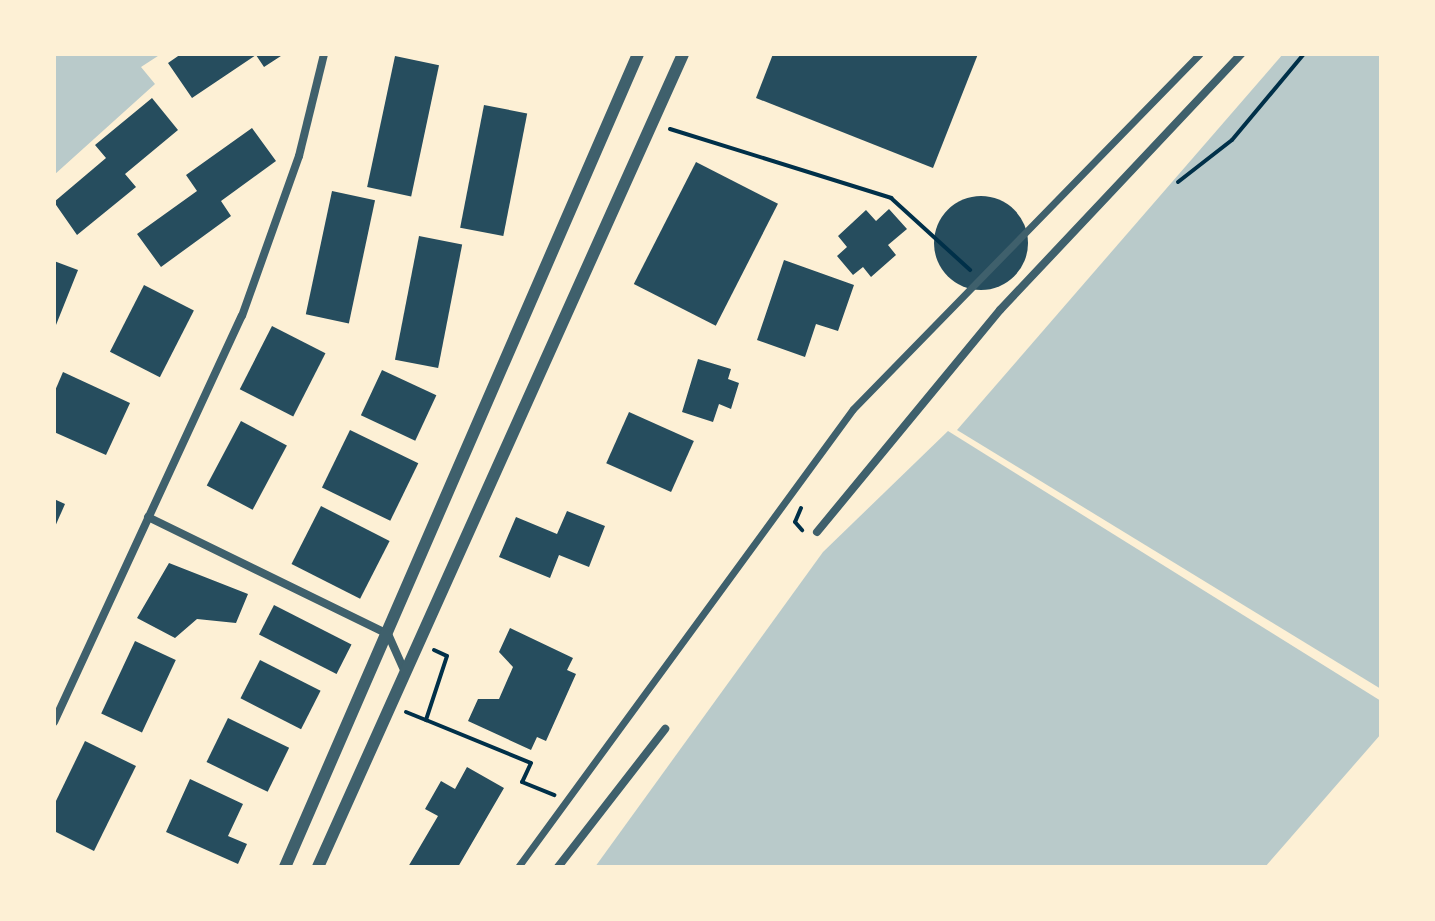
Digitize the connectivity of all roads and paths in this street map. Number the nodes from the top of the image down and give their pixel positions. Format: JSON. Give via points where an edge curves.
{"nodes":[{"id":1,"x":324,"y":54,"type":"edge"},
{"id":2,"x":638,"y":54,"type":"edge"},
{"id":3,"x":683,"y":54,"type":"edge"},
{"id":4,"x":1200,"y":54,"type":"edge"},
{"id":5,"x":1241,"y":54,"type":"edge"},
{"id":6,"x":1304,"y":54,"type":"edge"},
{"id":7,"x":685,"y":133,"type":"dead end"},
{"id":8,"x":1178,"y":182,"type":"dead end"},
{"id":9,"x":980,"y":280,"type":"junction"},
{"id":10,"x":802,"y":509,"type":"dead end"},
{"id":11,"x":148,"y":517,"type":"junction"},
{"id":12,"x":795,"y":522,"type":"dead end"},
{"id":13,"x":817,"y":532,"type":"dead end"},
{"id":14,"x":388,"y":634,"type":"junction"},
{"id":15,"x":417,"y":642,"type":"junction"},
{"id":16,"x":404,"y":670,"type":"junction"},
{"id":17,"x":54,"y":722,"type":"edge"},
{"id":18,"x":665,"y":729,"type":"dead end"},
{"id":19,"x":547,"y":792,"type":"dead end"},
{"id":20,"x":285,"y":867,"type":"edge"},
{"id":21,"x":318,"y":867,"type":"edge"},
{"id":22,"x":518,"y":867,"type":"edge"},
{"id":23,"x":558,"y":867,"type":"edge"}],
"edges":[{"from":1,"to":11,"type":"street","via":[[299,156],[242,316]]},
{"from":2,"to":14,"type":"street"},
{"from":3,"to":15,"type":"street"},
{"from":4,"to":9,"type":"street"},
{"from":5,"to":13,"type":"street","via":[[1000,310]]},
{"from":6,"to":8,"type":"path","via":[[1232,140]]},
{"from":7,"to":9,"type":"path","via":[[891,198]]},
{"from":9,"to":22,"type":"street","via":[[853,409]]},
{"from":10,"to":12,"type":"path"},
{"from":11,"to":14,"type":"street"},
{"from":11,"to":17,"type":"street"},
{"from":14,"to":16,"type":"street"},
{"from":14,"to":20,"type":"street"},
{"from":15,"to":16,"type":"street"},
{"from":15,"to":19,"type":"path","via":[[447,656],[426,720],[531,763],[522,782]]},
{"from":16,"to":21,"type":"street"},
{"from":18,"to":23,"type":"street"}]}
